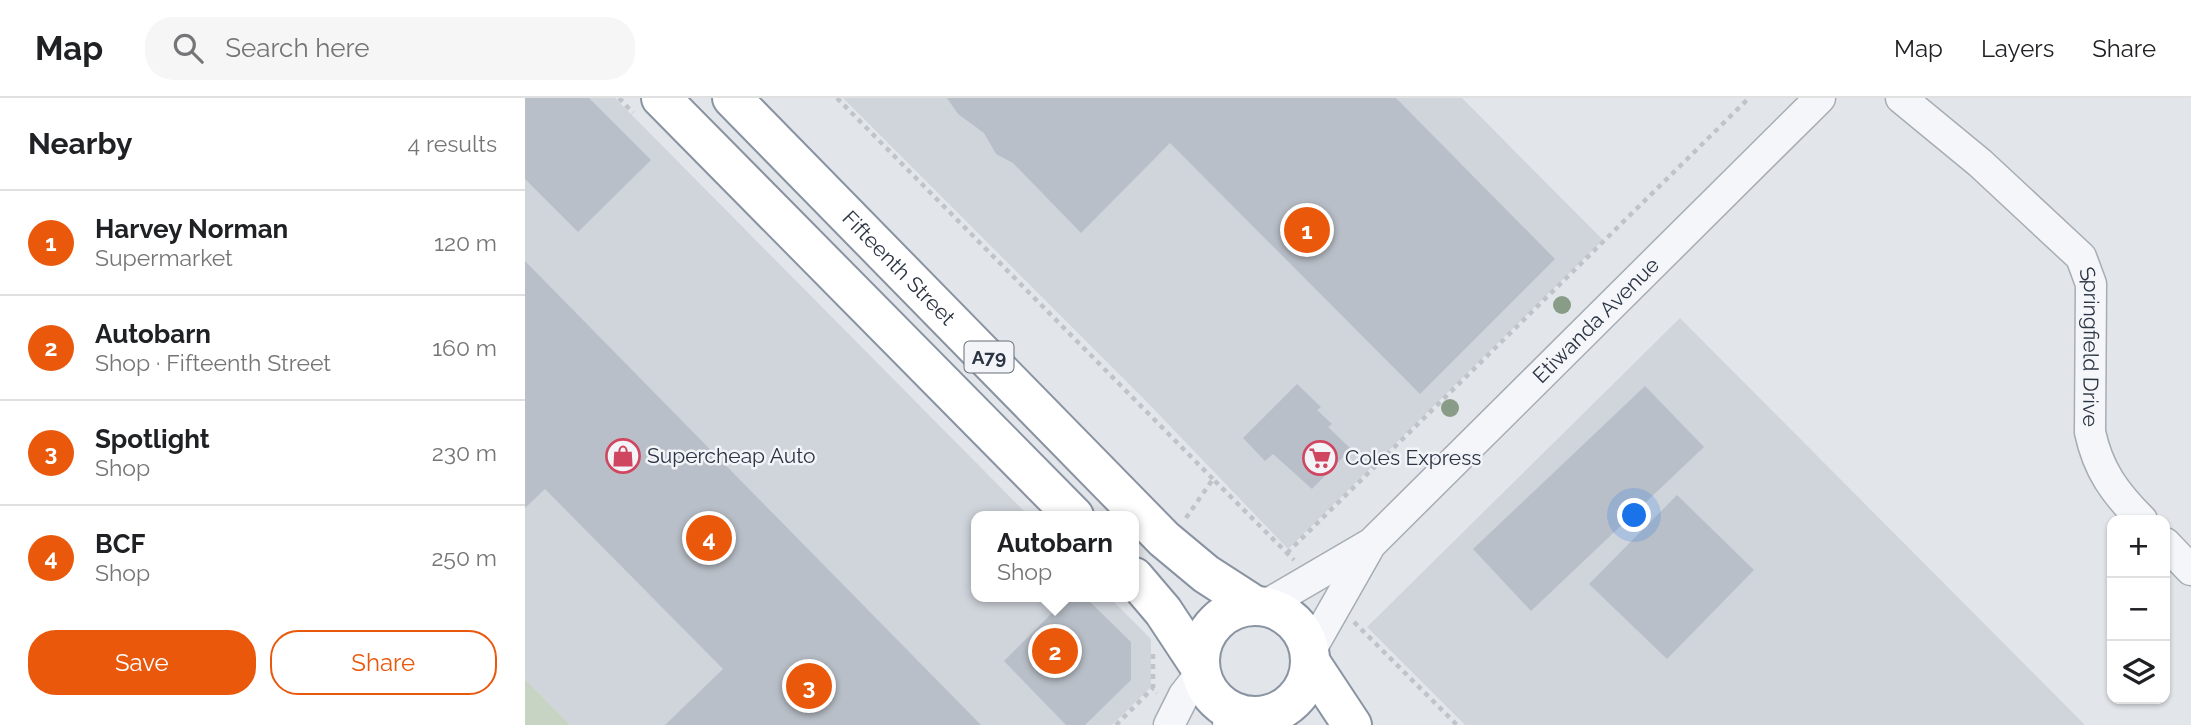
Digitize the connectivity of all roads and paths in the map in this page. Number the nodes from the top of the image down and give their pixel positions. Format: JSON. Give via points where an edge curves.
{"nodes":[{"id":1,"x":661,"y":98,"type":"edge"},
{"id":2,"x":732,"y":98,"type":"edge"},
{"id":3,"x":837,"y":98,"type":"edge"},
{"id":4,"x":1749,"y":98,"type":"edge"},
{"id":5,"x":1820,"y":98,"type":"edge"},
{"id":6,"x":1901,"y":98,"type":"edge"},
{"id":7,"x":1925,"y":98,"type":"edge"},
{"id":8,"x":1980,"y":163,"type":"junction"},
{"id":9,"x":1213,"y":479,"type":"junction"},
{"id":10,"x":1069,"y":511,"type":"edge"},
{"id":11,"x":1137,"y":511,"type":"edge"},
{"id":12,"x":1139,"y":513,"type":"edge"},
{"id":13,"x":2137,"y":515,"type":"edge"},
{"id":14,"x":1164,"y":539,"type":"junction"},
{"id":15,"x":1372,"y":542,"type":"junction"},
{"id":16,"x":2170,"y":548,"type":"edge"},
{"id":17,"x":1287,"y":553,"type":"junction"},
{"id":18,"x":2191,"y":569,"type":"edge"},
{"id":19,"x":1312,"y":580,"type":"junction"},
{"id":20,"x":1139,"y":583,"type":"edge"},
{"id":21,"x":1335,"y":601,"type":"junction"},
{"id":22,"x":1259,"y":606,"type":"junction"},
{"id":23,"x":1310,"y":657,"type":"junction"},
{"id":24,"x":1200,"y":670,"type":"junction"},
{"id":25,"x":1153,"y":688,"type":"dead end"},
{"id":26,"x":1249,"y":720,"type":"edge"},
{"id":27,"x":1116,"y":725,"type":"edge"},
{"id":28,"x":1169,"y":725,"type":"edge"},
{"id":29,"x":1352,"y":725,"type":"edge"},
{"id":30,"x":1457,"y":725,"type":"edge"}],
"edges":[{"from":1,"to":10,"type":"highway","number":"A79"},
{"from":2,"to":11,"type":"highway","name":"Fifteenth Street","number":"A79"},
{"from":3,"to":9,"type":"path"},
{"from":4,"to":17,"type":"path"},
{"from":5,"to":15,"type":"street","name":"Etiwanda Avenue"},
{"from":6,"to":8,"type":"street","name":"Springfield Drive"},
{"from":7,"to":8,"type":"street","name":"Springfield Drive"},
{"from":8,"to":13,"type":"street","name":"Springfield Drive","via":[[2081,257],[2091,284],[2090,432],[2095,456],[2106,481]]},
{"from":9,"to":14,"type":"path","via":[[1189,516]]},
{"from":9,"to":17,"type":"path"},
{"from":12,"to":14,"type":"highway","name":"Fifteenth Street","number":"A79"},
{"from":14,"to":22,"type":"highway","name":"Fifteenth Street","number":"A79","via":[[1206,573]]},
{"from":15,"to":19,"type":"street","name":"Etiwanda Avenue"},
{"from":15,"to":21,"type":"street","name":"Etiwanda Avenue"},
{"from":16,"to":18,"type":"street"},
{"from":17,"to":19,"type":"path"},
{"from":19,"to":22,"type":"street","name":"Etiwanda Avenue"},
{"from":20,"to":24,"type":"highway","via":[[1163,611]]},
{"from":21,"to":23,"type":"street","name":"Etiwanda Avenue"},
{"from":21,"to":30,"type":"path"},
{"from":22,"to":23,"type":"highway","number":"A79","via":[[1280,611],[1294,621]]},
{"from":22,"to":24,"type":"highway","via":[[1236,609],[1207,632]]},
{"from":23,"to":26,"type":"highway","via":[[1308,679],[1300,694],[1288,706]]},
{"from":23,"to":29,"type":"highway","number":"A79"},
{"from":24,"to":26,"type":"highway","via":[[1216,701]]},
{"from":24,"to":28,"type":"street"},
{"from":25,"to":27,"type":"path"}]}
